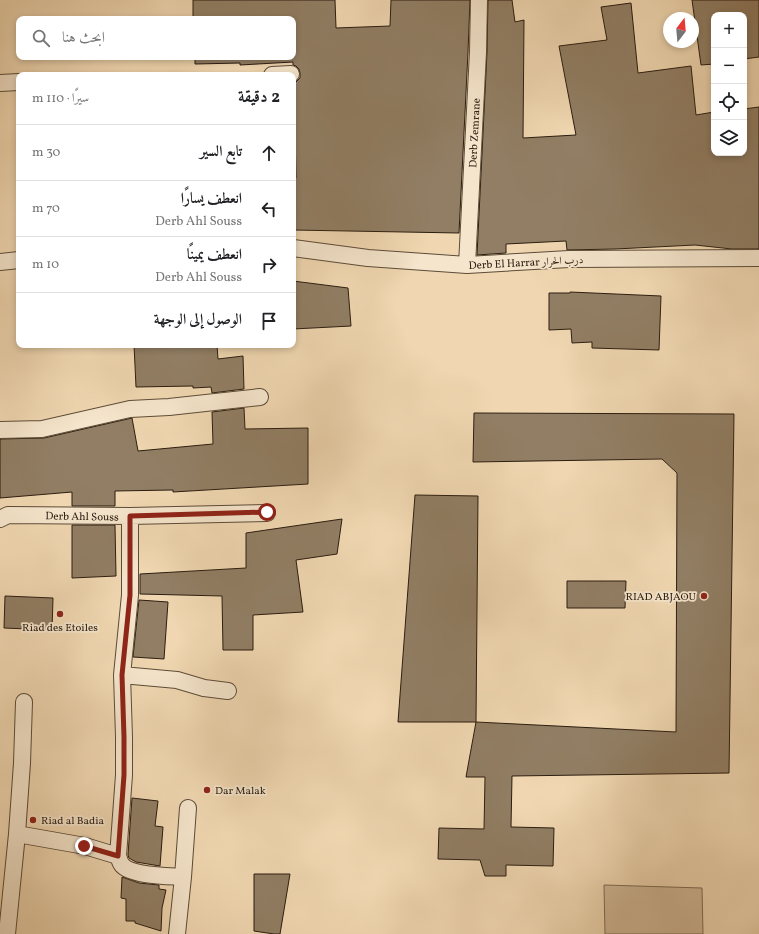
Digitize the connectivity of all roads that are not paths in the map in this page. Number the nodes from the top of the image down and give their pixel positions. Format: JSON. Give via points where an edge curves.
{"nodes":[{"id":1,"x":479,"y":0,"type":"edge"},
{"id":2,"x":16,"y":82,"type":"edge"},
{"id":3,"x":0,"y":83,"type":"edge"},
{"id":4,"x":296,"y":248,"type":"edge"},
{"id":5,"x":759,"y":258,"type":"edge"},
{"id":6,"x":16,"y":260,"type":"edge"},
{"id":7,"x":0,"y":262,"type":"edge"},
{"id":8,"x":467,"y":265,"type":"junction"},
{"id":9,"x":260,"y":397,"type":"dead end"},
{"id":10,"x":0,"y":430,"type":"edge"},
{"id":11,"x":267,"y":512,"type":"dead end"},
{"id":12,"x":130,"y":516,"type":"junction"},
{"id":13,"x":0,"y":519,"type":"edge"},
{"id":14,"x":122,"y":675,"type":"junction"},
{"id":15,"x":228,"y":691,"type":"dead end"},
{"id":16,"x":24,"y":702,"type":"dead end"},
{"id":17,"x":188,"y":808,"type":"dead end"},
{"id":18,"x":17,"y":834,"type":"junction"},
{"id":19,"x":118,"y":856,"type":"junction"},
{"id":20,"x":183,"y":877,"type":"junction"},
{"id":21,"x":7,"y":934,"type":"edge"},
{"id":22,"x":178,"y":934,"type":"edge"}],
"edges":[{"from":1,"to":8,"type":"lane","name":"Derb Zemrane"},
{"from":2,"to":3,"type":"lane"},
{"from":4,"to":8,"type":"lane","name":"Derb El Harrar درب الحرار","via":[[368,258]]},
{"from":5,"to":8,"type":"lane","name":"Derb El Harrar درب الحرار","via":[[568,259]]},
{"from":6,"to":7,"type":"lane"},
{"from":9,"to":10,"type":"lane","via":[[130,409],[42,428]]},
{"from":11,"to":12,"type":"lane"},
{"from":12,"to":13,"type":"lane","name":"Derb Ahl Souss","via":[[8,515]]},
{"from":12,"to":14,"type":"lane","name":"Derb Ahl Souss","via":[[130,595]]},
{"from":14,"to":15,"type":"lane","via":[[177,680],[204,688]]},
{"from":14,"to":19,"type":"lane","name":"Derb Ahl Souss","via":[[124,775]]},
{"from":16,"to":18,"type":"lane"},
{"from":17,"to":20,"type":"lane"},
{"from":18,"to":19,"type":"lane","via":[[84,846]]},
{"from":18,"to":21,"type":"lane"},
{"from":19,"to":20,"type":"lane","via":[[122,864],[130,870],[143,874]]},
{"from":20,"to":22,"type":"lane"}]}
